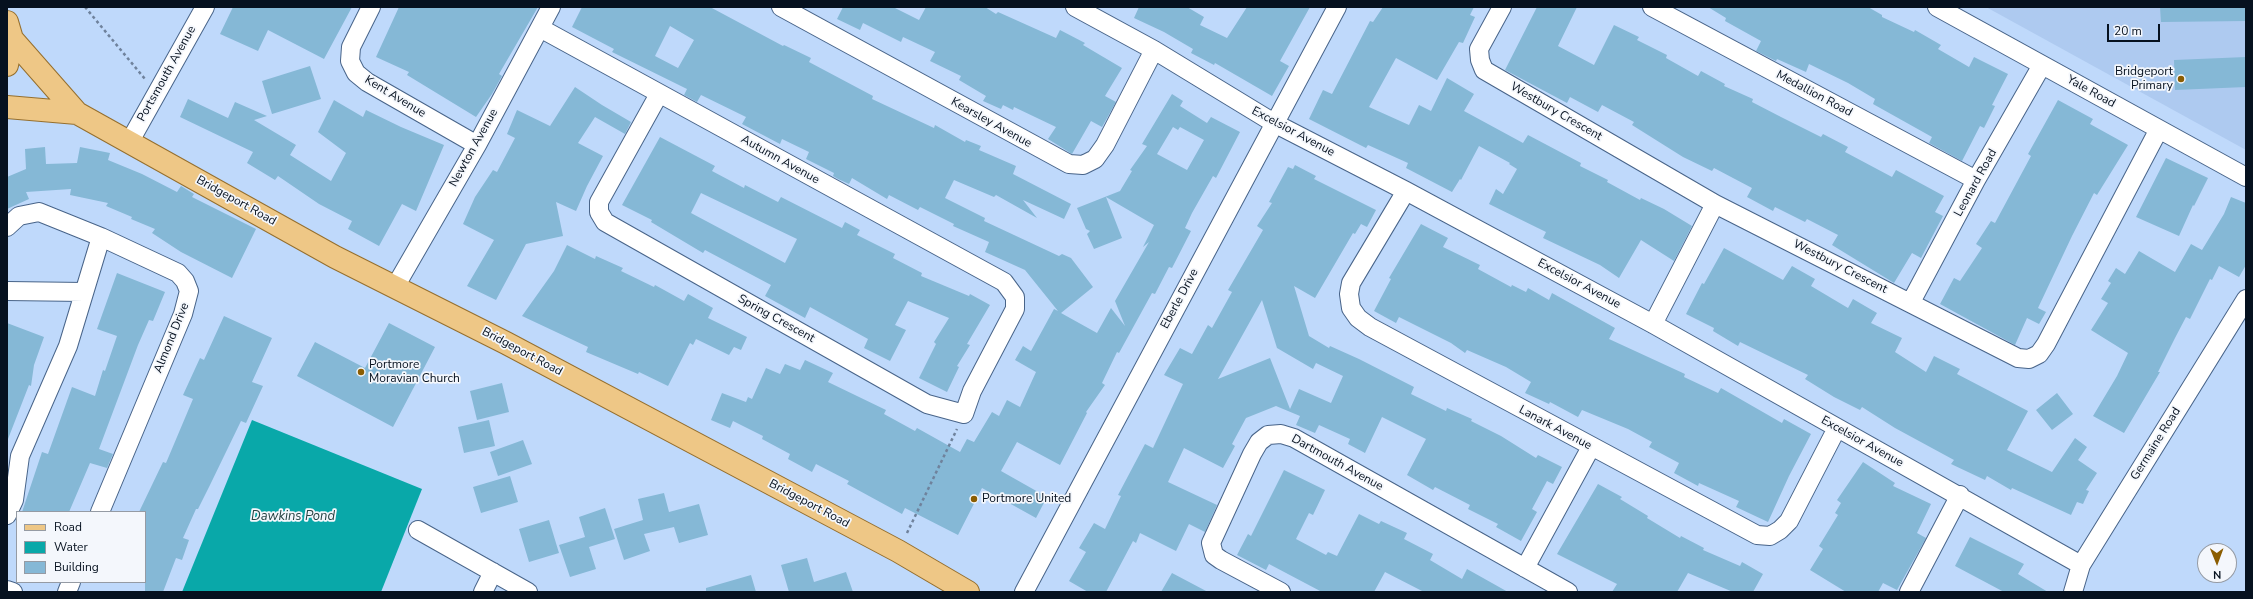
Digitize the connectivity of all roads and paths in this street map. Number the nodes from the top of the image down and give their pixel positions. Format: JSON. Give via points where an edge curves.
{"nodes":[{"id":1,"x":11,"y":7,"type":"edge"},
{"id":2,"x":85,"y":7,"type":"edge"},
{"id":3,"x":205,"y":7,"type":"edge"},
{"id":4,"x":371,"y":7,"type":"edge"},
{"id":5,"x":551,"y":7,"type":"edge"},
{"id":6,"x":782,"y":7,"type":"edge"},
{"id":7,"x":1075,"y":7,"type":"edge"},
{"id":8,"x":1337,"y":7,"type":"edge"},
{"id":9,"x":1502,"y":7,"type":"edge"},
{"id":10,"x":1652,"y":7,"type":"edge"},
{"id":11,"x":1936,"y":7,"type":"edge"},
{"id":12,"x":9,"y":27,"type":"edge"},
{"id":13,"x":540,"y":28,"type":"junction"},
{"id":14,"x":1154,"y":50,"type":"junction"},
{"id":15,"x":7,"y":65,"type":"edge"},
{"id":16,"x":2042,"y":65,"type":"junction"},
{"id":17,"x":157,"y":92,"type":"junction"},
{"id":18,"x":659,"y":94,"type":"junction"},
{"id":19,"x":7,"y":107,"type":"edge"},
{"id":20,"x":77,"y":113,"type":"junction"},
{"id":21,"x":1274,"y":123,"type":"junction"},
{"id":22,"x":2159,"y":129,"type":"junction"},
{"id":23,"x":130,"y":141,"type":"junction"},
{"id":24,"x":477,"y":145,"type":"junction"},
{"id":25,"x":2246,"y":177,"type":"edge"},
{"id":26,"x":1976,"y":180,"type":"junction"},
{"id":27,"x":1406,"y":191,"type":"junction"},
{"id":28,"x":1715,"y":204,"type":"junction"},
{"id":29,"x":7,"y":227,"type":"edge"},
{"id":30,"x":101,"y":237,"type":"junction"},
{"id":31,"x":394,"y":287,"type":"junction"},
{"id":32,"x":7,"y":291,"type":"edge"},
{"id":33,"x":84,"y":292,"type":"junction"},
{"id":34,"x":2246,"y":299,"type":"edge"},
{"id":35,"x":1911,"y":302,"type":"junction"},
{"id":36,"x":1654,"y":324,"type":"junction"},
{"id":37,"x":964,"y":414,"type":"junction"},
{"id":38,"x":1837,"y":428,"type":"junction"},
{"id":39,"x":1591,"y":447,"type":"junction"},
{"id":40,"x":1960,"y":495,"type":"junction"},
{"id":41,"x":100,"y":511,"type":"edge"},
{"id":42,"x":7,"y":515,"type":"edge"},
{"id":43,"x":418,"y":530,"type":"dead end"},
{"id":44,"x":898,"y":551,"type":"junction"},
{"id":45,"x":2081,"y":565,"type":"junction"},
{"id":46,"x":1525,"y":568,"type":"junction"},
{"id":47,"x":492,"y":572,"type":"junction"},
{"id":48,"x":7,"y":590,"type":"edge"},
{"id":49,"x":13,"y":592,"type":"edge"},
{"id":50,"x":482,"y":592,"type":"edge"},
{"id":51,"x":528,"y":592,"type":"edge"},
{"id":52,"x":968,"y":592,"type":"edge"},
{"id":53,"x":1024,"y":592,"type":"edge"},
{"id":54,"x":1281,"y":592,"type":"edge"},
{"id":55,"x":1568,"y":592,"type":"edge"},
{"id":56,"x":1909,"y":592,"type":"edge"},
{"id":57,"x":2072,"y":592,"type":"edge"}],
"edges":[{"from":1,"to":12,"type":"main road"},
{"from":2,"to":17,"type":"path"},
{"from":3,"to":17,"type":"street","name":"Portsmouth Avenue"},
{"from":4,"to":24,"type":"street","name":"Kent Avenue","via":[[351,47],[350,61],[356,73],[366,82]]},
{"from":5,"to":13,"type":"street","name":"Newton Avenue"},
{"from":6,"to":14,"type":"street","name":"Kearsley Avenue","via":[[1069,164],[1083,165],[1095,159],[1106,145]]},
{"from":7,"to":14,"type":"street","name":"Excelsior Avenue"},
{"from":8,"to":21,"type":"street","name":"Eberle Drive"},
{"from":9,"to":28,"type":"street","name":"Westbury Crescent","via":[[1479,49],[1484,70]]},
{"from":10,"to":26,"type":"street","name":"Medallion Road"},
{"from":11,"to":16,"type":"street","name":"Yale Road"},
{"from":12,"to":15,"type":"main road"},
{"from":12,"to":20,"type":"main road","name":"Bridgeport Road"},
{"from":13,"to":18,"type":"street","name":"Autumn Avenue"},
{"from":13,"to":24,"type":"street","name":"Newton Avenue"},
{"from":14,"to":21,"type":"street","name":"Excelsior Avenue"},
{"from":16,"to":22,"type":"street","name":"Yale Road"},
{"from":16,"to":26,"type":"street","name":"Leonard Road"},
{"from":17,"to":23,"type":"street","name":"Portsmouth Avenue"},
{"from":18,"to":37,"type":"street","name":"Autumn Avenue","via":[[1004,282],[1015,297],[1015,309],[972,391]]},
{"from":18,"to":37,"type":"street","name":"Spring Crescent","via":[[599,202],[605,222],[926,404]]},
{"from":19,"to":20,"type":"main road","name":"Bridgeport Road"},
{"from":20,"to":23,"type":"main road","name":"Bridgeport Road"},
{"from":21,"to":27,"type":"street","name":"Excelsior Avenue"},
{"from":21,"to":53,"type":"street","name":"Eberle Drive"},
{"from":22,"to":25,"type":"street","name":"Yale Road"},
{"from":22,"to":35,"type":"street","name":"Westbury Crescent","via":[[2039,354],[2029,359],[2018,358]]},
{"from":23,"to":31,"type":"main road","name":"Bridgeport Road","via":[[335,257]]},
{"from":24,"to":31,"type":"street","name":"Newton Avenue"},
{"from":26,"to":35,"type":"street","name":"Leonard Road"},
{"from":27,"to":36,"type":"street","name":"Excelsior Avenue"},
{"from":27,"to":39,"type":"street","name":"Lanark Avenue","via":[[1351,283],[1351,308],[1358,318],[1370,328]]},
{"from":28,"to":35,"type":"street","name":"Westbury Crescent"},
{"from":28,"to":36,"type":"street"},
{"from":29,"to":30,"type":"street","name":"Almond Drive","via":[[19,216],[39,212]]},
{"from":30,"to":33,"type":"street"},
{"from":30,"to":41,"type":"street","name":"Almond Drive","via":[[178,273],[190,290],[183,314]]},
{"from":31,"to":44,"type":"main road","name":"Bridgeport Road","via":[[506,343]]},
{"from":32,"to":33,"type":"street"},
{"from":33,"to":42,"type":"street","via":[[68,346],[20,456],[14,500]]},
{"from":34,"to":45,"type":"street","name":"Germaine Road"},
{"from":36,"to":38,"type":"street","name":"Excelsior Avenue"},
{"from":37,"to":44,"type":"path"},
{"from":38,"to":39,"type":"street","name":"Lanark Avenue","via":[[1789,521],[1770,536],[1757,535]]},
{"from":38,"to":40,"type":"street","name":"Excelsior Avenue"},
{"from":39,"to":46,"type":"street"},
{"from":40,"to":45,"type":"street","name":"Excelsior Avenue"},
{"from":40,"to":56,"type":"street"},
{"from":43,"to":47,"type":"street"},
{"from":44,"to":52,"type":"main road","name":"Bridgeport Road"},
{"from":45,"to":57,"type":"street","name":"Germaine Road"},
{"from":46,"to":54,"type":"street","name":"Dartmouth Avenue","via":[[1294,438],[1281,434],[1268,435],[1259,442],[1252,454],[1214,536],[1212,549],[1221,560]]},
{"from":46,"to":55,"type":"street","name":"Dartmouth Avenue"},
{"from":47,"to":50,"type":"street"},
{"from":47,"to":51,"type":"street"},
{"from":48,"to":49,"type":"street"}]}
